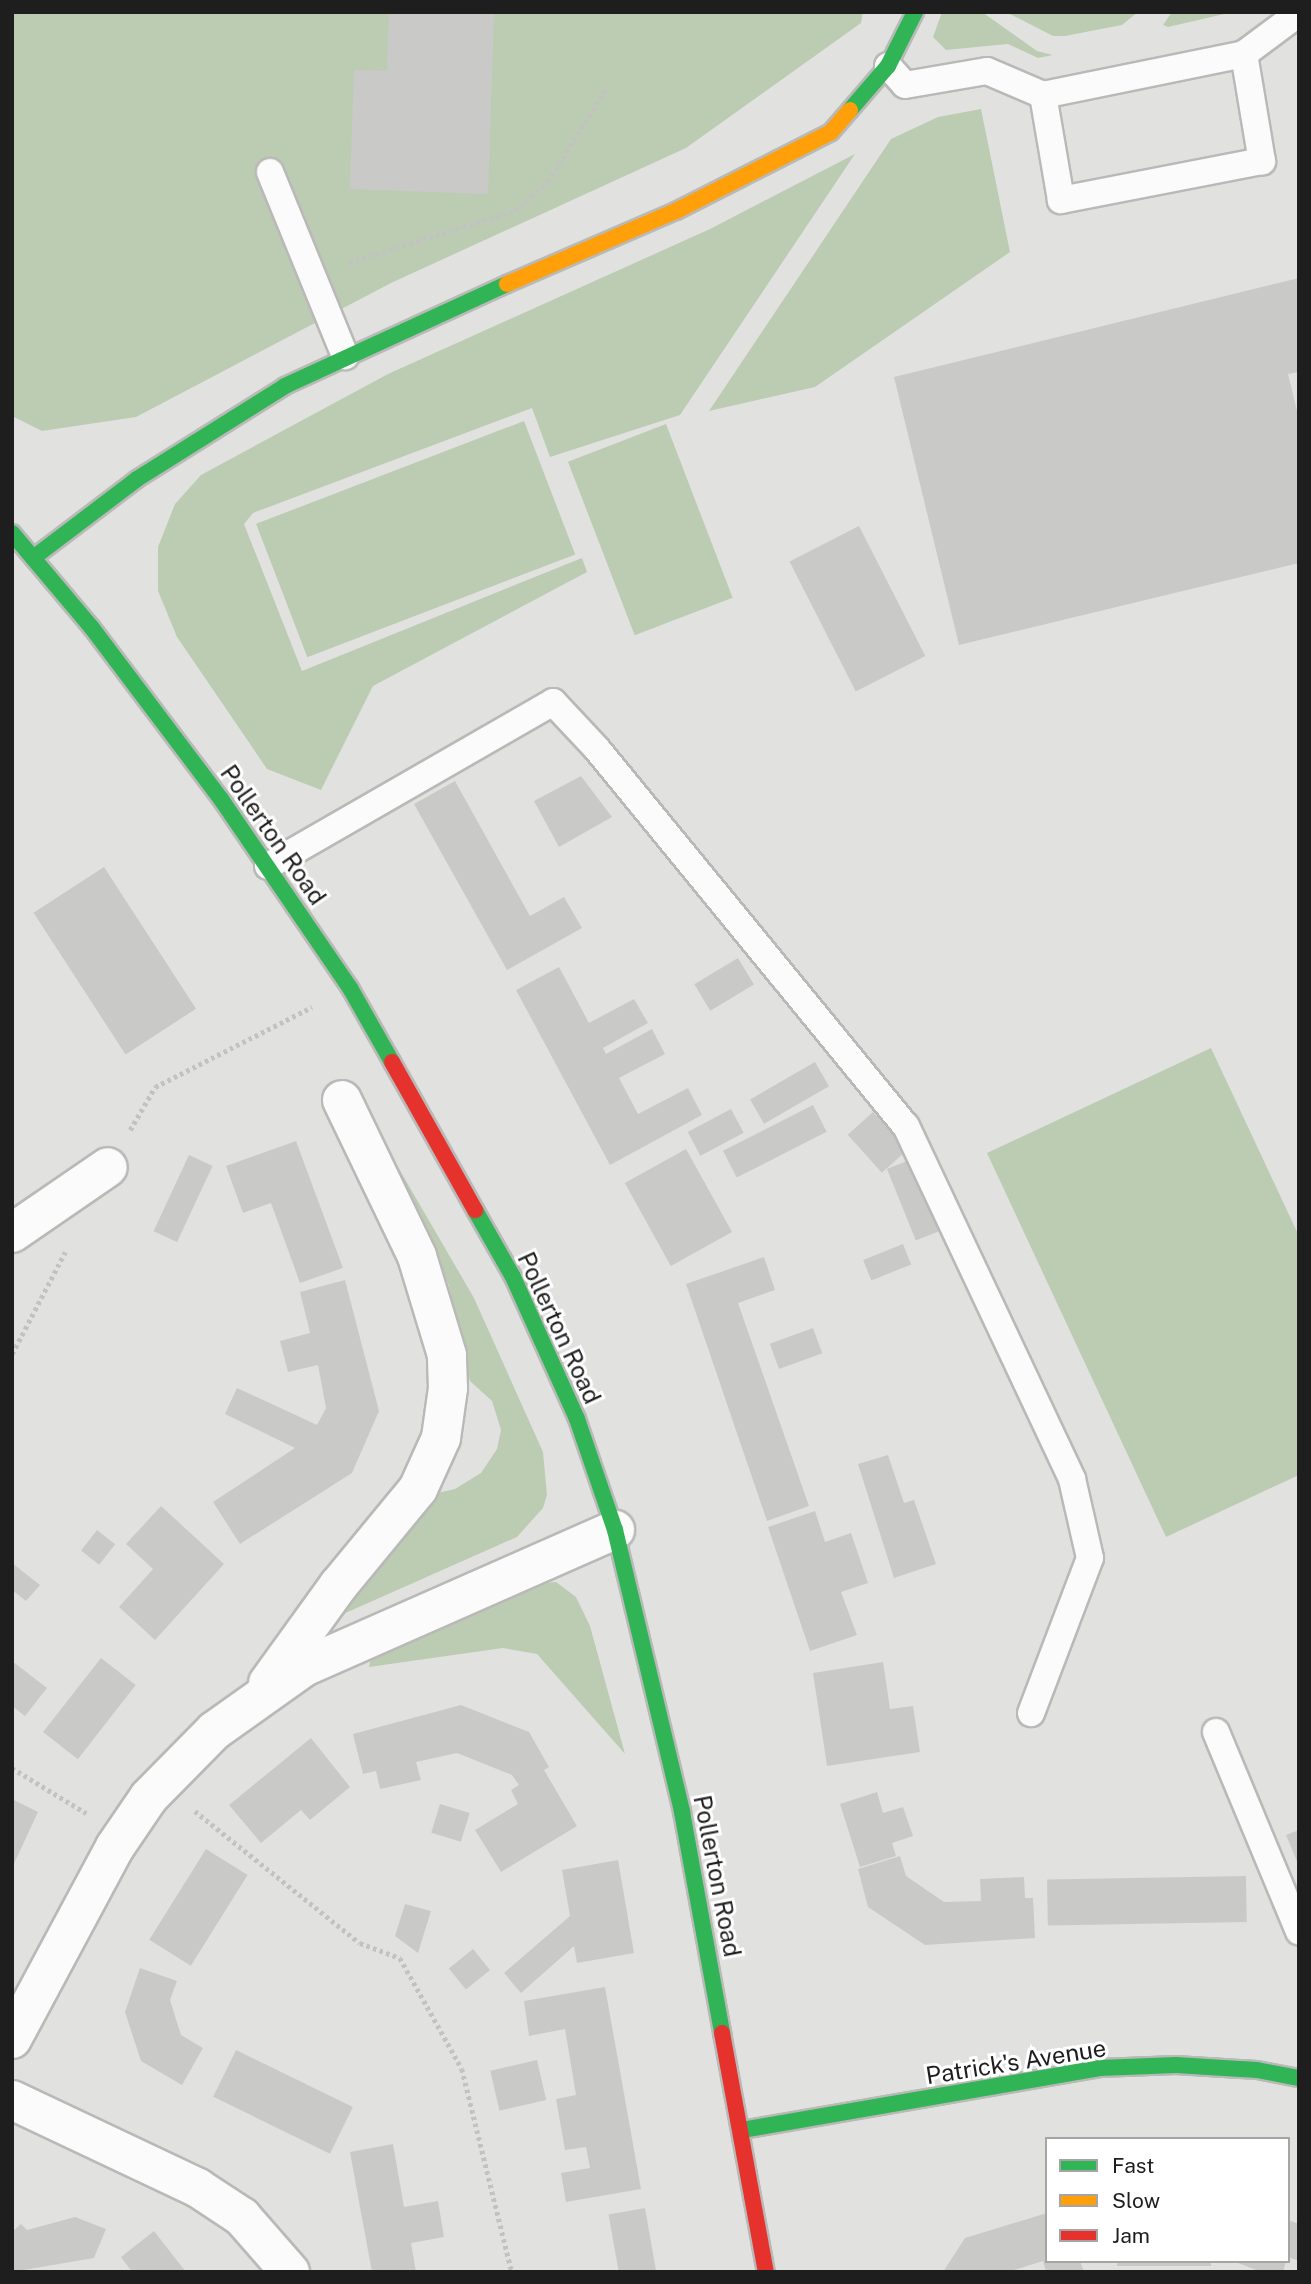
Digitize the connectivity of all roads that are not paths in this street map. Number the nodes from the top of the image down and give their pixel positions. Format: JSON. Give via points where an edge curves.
{"nodes":[{"id":1,"x":915,"y":12,"type":"edge"},
{"id":2,"x":1299,"y":13,"type":"edge"},
{"id":3,"x":1244,"y":54,"type":"junction"},
{"id":4,"x":888,"y":66,"type":"junction"},
{"id":5,"x":1043,"y":95,"type":"junction"},
{"id":6,"x":270,"y":172,"type":"dead end"},
{"id":7,"x":345,"y":356,"type":"junction"},
{"id":8,"x":12,"y":533,"type":"edge"},
{"id":9,"x":33,"y":558,"type":"junction"},
{"id":10,"x":268,"y":866,"type":"junction"},
{"id":11,"x":342,"y":1100,"type":"dead end"},
{"id":12,"x":108,"y":1167,"type":"road end"},
{"id":13,"x":12,"y":1233,"type":"edge"},
{"id":14,"x":615,"y":1530,"type":"junction"},
{"id":15,"x":259,"y":1696,"type":"junction"},
{"id":16,"x":1031,"y":1713,"type":"dead end"},
{"id":17,"x":1216,"y":1732,"type":"dead end"},
{"id":18,"x":1299,"y":1931,"type":"edge"},
{"id":19,"x":12,"y":2039,"type":"edge"},
{"id":20,"x":1299,"y":2078,"type":"edge"},
{"id":21,"x":12,"y":2100,"type":"edge"},
{"id":22,"x":742,"y":2130,"type":"junction"},
{"id":23,"x":290,"y":2272,"type":"edge"},
{"id":24,"x":766,"y":2272,"type":"edge"}],
"edges":[{"from":1,"to":4,"type":"main road"},
{"from":2,"to":3,"type":"lane"},
{"from":3,"to":5,"type":"lane"},
{"from":3,"to":5,"type":"lane","via":[[1262,161],[1061,200]]},
{"from":4,"to":5,"type":"lane","via":[[905,85],[986,71]]},
{"from":4,"to":7,"type":"main road","via":[[831,132],[676,211]]},
{"from":6,"to":7,"type":"lane"},
{"from":7,"to":9,"type":"main road","via":[[209,431]]},
{"from":8,"to":9,"type":"main road","name":"Pollerton Road"},
{"from":9,"to":10,"type":"main road","name":"Pollerton Road","via":[[141,692]]},
{"from":10,"to":14,"type":"main road","name":"Pollerton Road","via":[[350,988],[513,1277],[577,1419]]},
{"from":10,"to":16,"type":"lane","via":[[553,702],[597,749],[906,1126],[1072,1479],[1090,1558]]},
{"from":11,"to":15,"type":"street","via":[[417,1256],[447,1355],[448,1388],[441,1438],[418,1489],[338,1586]]},
{"from":12,"to":13,"type":"street"},
{"from":14,"to":15,"type":"street","via":[[304,1667]]},
{"from":14,"to":22,"type":"main road","name":"Pollerton Road","via":[[682,1812]]},
{"from":15,"to":19,"type":"street","via":[[214,1731],[161,1784],[123,1836]]},
{"from":17,"to":18,"type":"lane"},
{"from":20,"to":22,"type":"main road","name":"Patrick's Avenue","via":[[1257,2070],[1176,2065],[1100,2068]]},
{"from":21,"to":23,"type":"street","via":[[198,2188],[242,2217]]},
{"from":22,"to":24,"type":"main road","name":"Pollerton Road"}]}
